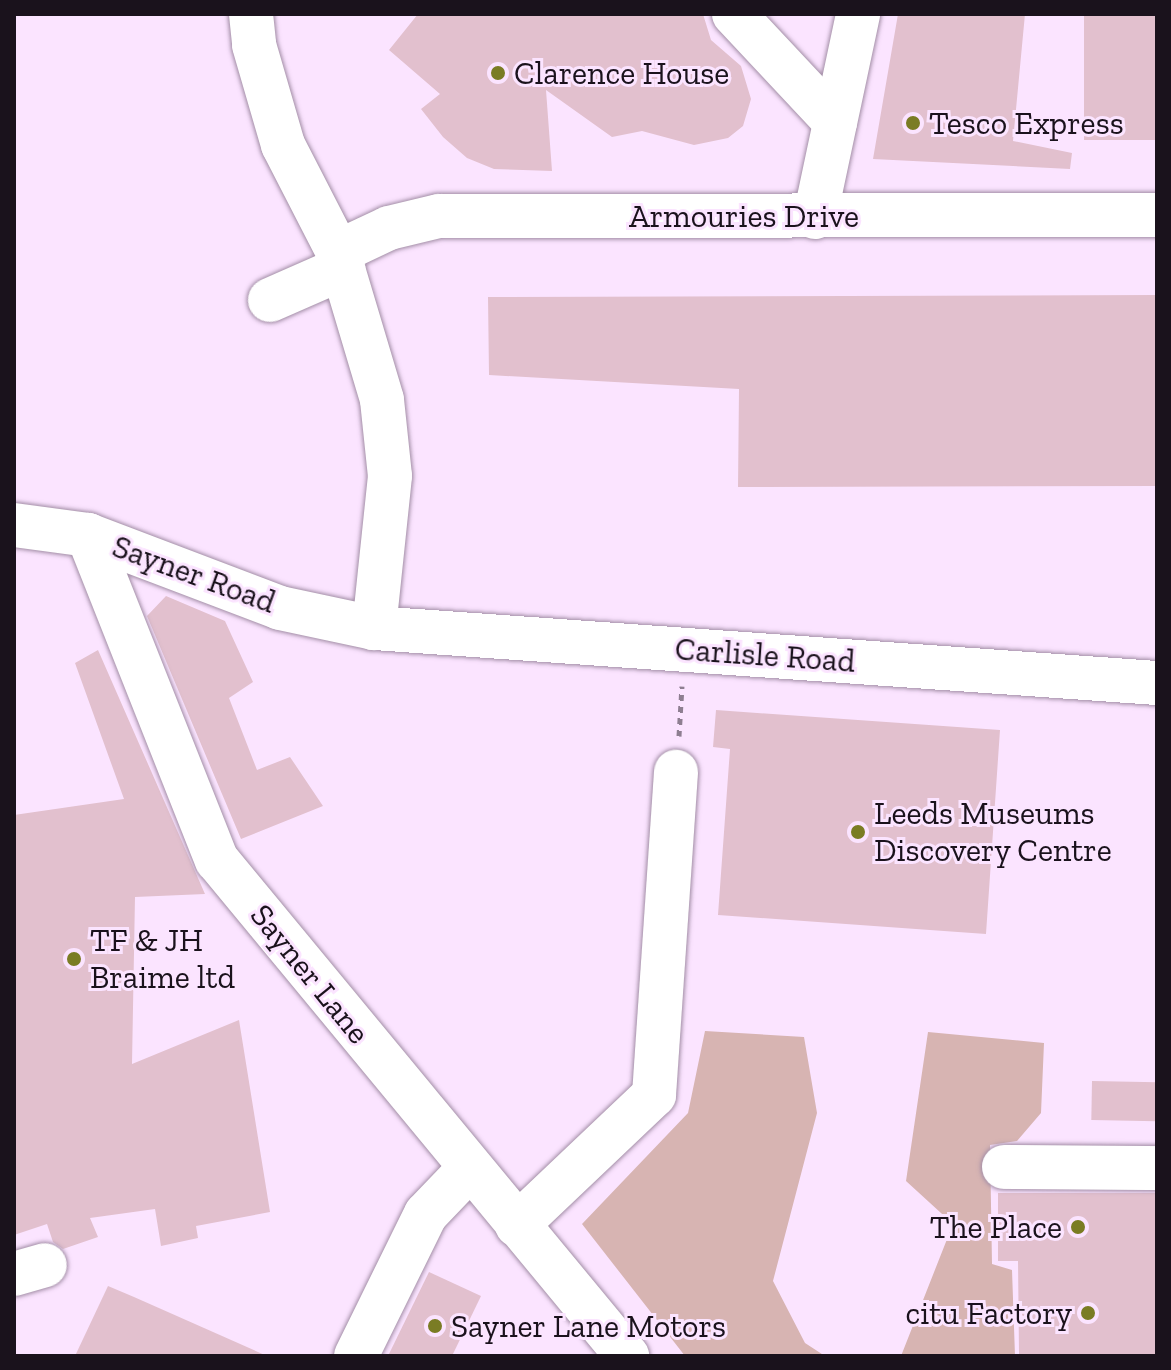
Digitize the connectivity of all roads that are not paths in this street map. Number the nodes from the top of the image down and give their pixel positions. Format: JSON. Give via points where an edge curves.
{"nodes":[{"id":1,"x":251,"y":14,"type":"edge"},
{"id":2,"x":734,"y":14,"type":"edge"},
{"id":3,"x":858,"y":14,"type":"edge"},
{"id":4,"x":832,"y":134,"type":"junction"},
{"id":5,"x":1157,"y":215,"type":"edge"},
{"id":6,"x":815,"y":217,"type":"junction"},
{"id":7,"x":340,"y":260,"type":"junction"},
{"id":8,"x":270,"y":300,"type":"dead end"},
{"id":9,"x":14,"y":525,"type":"edge"},
{"id":10,"x":88,"y":535,"type":"junction"},
{"id":11,"x":374,"y":628,"type":"junction"},
{"id":12,"x":1157,"y":683,"type":"edge"},
{"id":13,"x":676,"y":772,"type":"road end"},
{"id":14,"x":1004,"y":1167,"type":"dead end"},
{"id":15,"x":470,"y":1168,"type":"junction"},
{"id":16,"x":1157,"y":1168,"type":"edge"},
{"id":17,"x":517,"y":1225,"type":"junction"},
{"id":18,"x":356,"y":1356,"type":"edge"},
{"id":19,"x":627,"y":1356,"type":"edge"}],
"edges":[{"from":1,"to":7,"type":"street","via":[[254,45],[283,145]]},
{"from":2,"to":4,"type":"street"},
{"from":3,"to":4,"type":"street"},
{"from":4,"to":6,"type":"street"},
{"from":5,"to":6,"type":"street","name":"Armouries Drive"},
{"from":6,"to":7,"type":"street","name":"Armouries Drive","via":[[439,216],[389,228]]},
{"from":7,"to":8,"type":"street","name":"Armouries Drive"},
{"from":7,"to":11,"type":"street","via":[[382,400],[390,476]]},
{"from":9,"to":10,"type":"street","name":"Sayner Road"},
{"from":10,"to":11,"type":"street","name":"Sayner Road","via":[[280,608]]},
{"from":10,"to":15,"type":"street","name":"Sayner Lane","via":[[217,860]]},
{"from":11,"to":12,"type":"street","name":"Carlisle Road"},
{"from":13,"to":17,"type":"street","via":[[654,1095]]},
{"from":14,"to":16,"type":"street"},
{"from":15,"to":17,"type":"street","name":"Sayner Lane"},
{"from":15,"to":18,"type":"street","via":[[426,1214]]},
{"from":17,"to":19,"type":"street","name":"Sayner Lane"}]}
